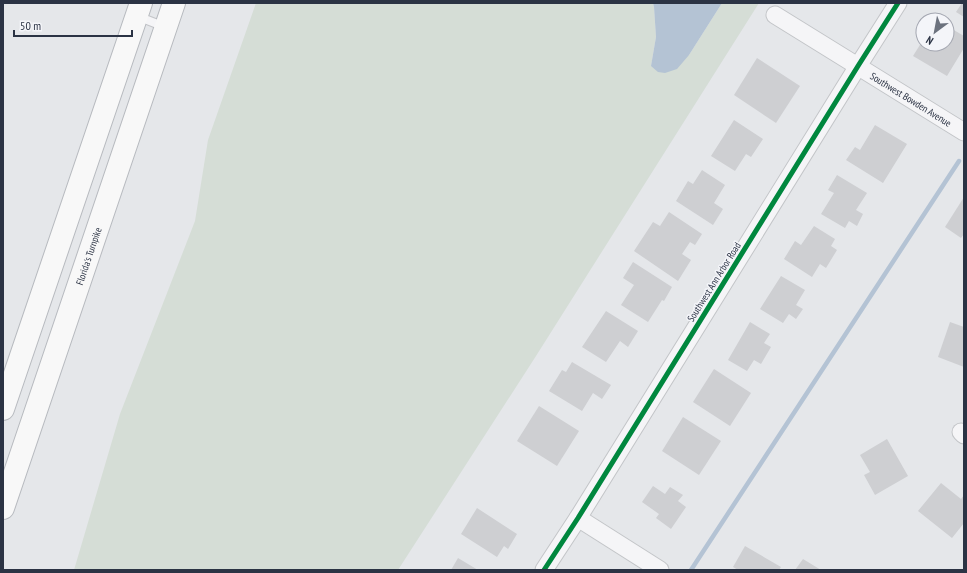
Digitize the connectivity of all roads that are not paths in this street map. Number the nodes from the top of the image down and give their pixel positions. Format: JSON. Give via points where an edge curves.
{"nodes":[{"id":1,"x":174,"y":3,"type":"edge"},
{"id":2,"x":898,"y":3,"type":"edge"},
{"id":3,"x":138,"y":10,"type":"edge"},
{"id":4,"x":775,"y":15,"type":"dead end"},
{"id":5,"x":166,"y":28,"type":"junction"},
{"id":6,"x":858,"y":66,"type":"junction"},
{"id":7,"x":964,"y":132,"type":"edge"},
{"id":8,"x":3,"y":409,"type":"edge"},
{"id":9,"x":3,"y":508,"type":"edge"},
{"id":10,"x":578,"y":518,"type":"junction"},
{"id":11,"x":544,"y":570,"type":"edge"},
{"id":12,"x":660,"y":570,"type":"edge"}],
"edges":[{"from":1,"to":5,"type":"highway","name":"Florida's Turnpike"},
{"from":2,"to":6,"type":"street","name":"Southwest Ann Arbor Road"},
{"from":3,"to":5,"type":"lane"},
{"from":3,"to":8,"type":"highway"},
{"from":4,"to":6,"type":"street","name":"Southwest Bowden Avenue"},
{"from":5,"to":9,"type":"highway","name":"Florida's Turnpike"},
{"from":6,"to":7,"type":"street","name":"Southwest Bowden Avenue"},
{"from":6,"to":10,"type":"street","name":"Southwest Ann Arbor Road"},
{"from":10,"to":11,"type":"street","name":"Southwest Ann Arbor Road"},
{"from":10,"to":12,"type":"street"}]}
